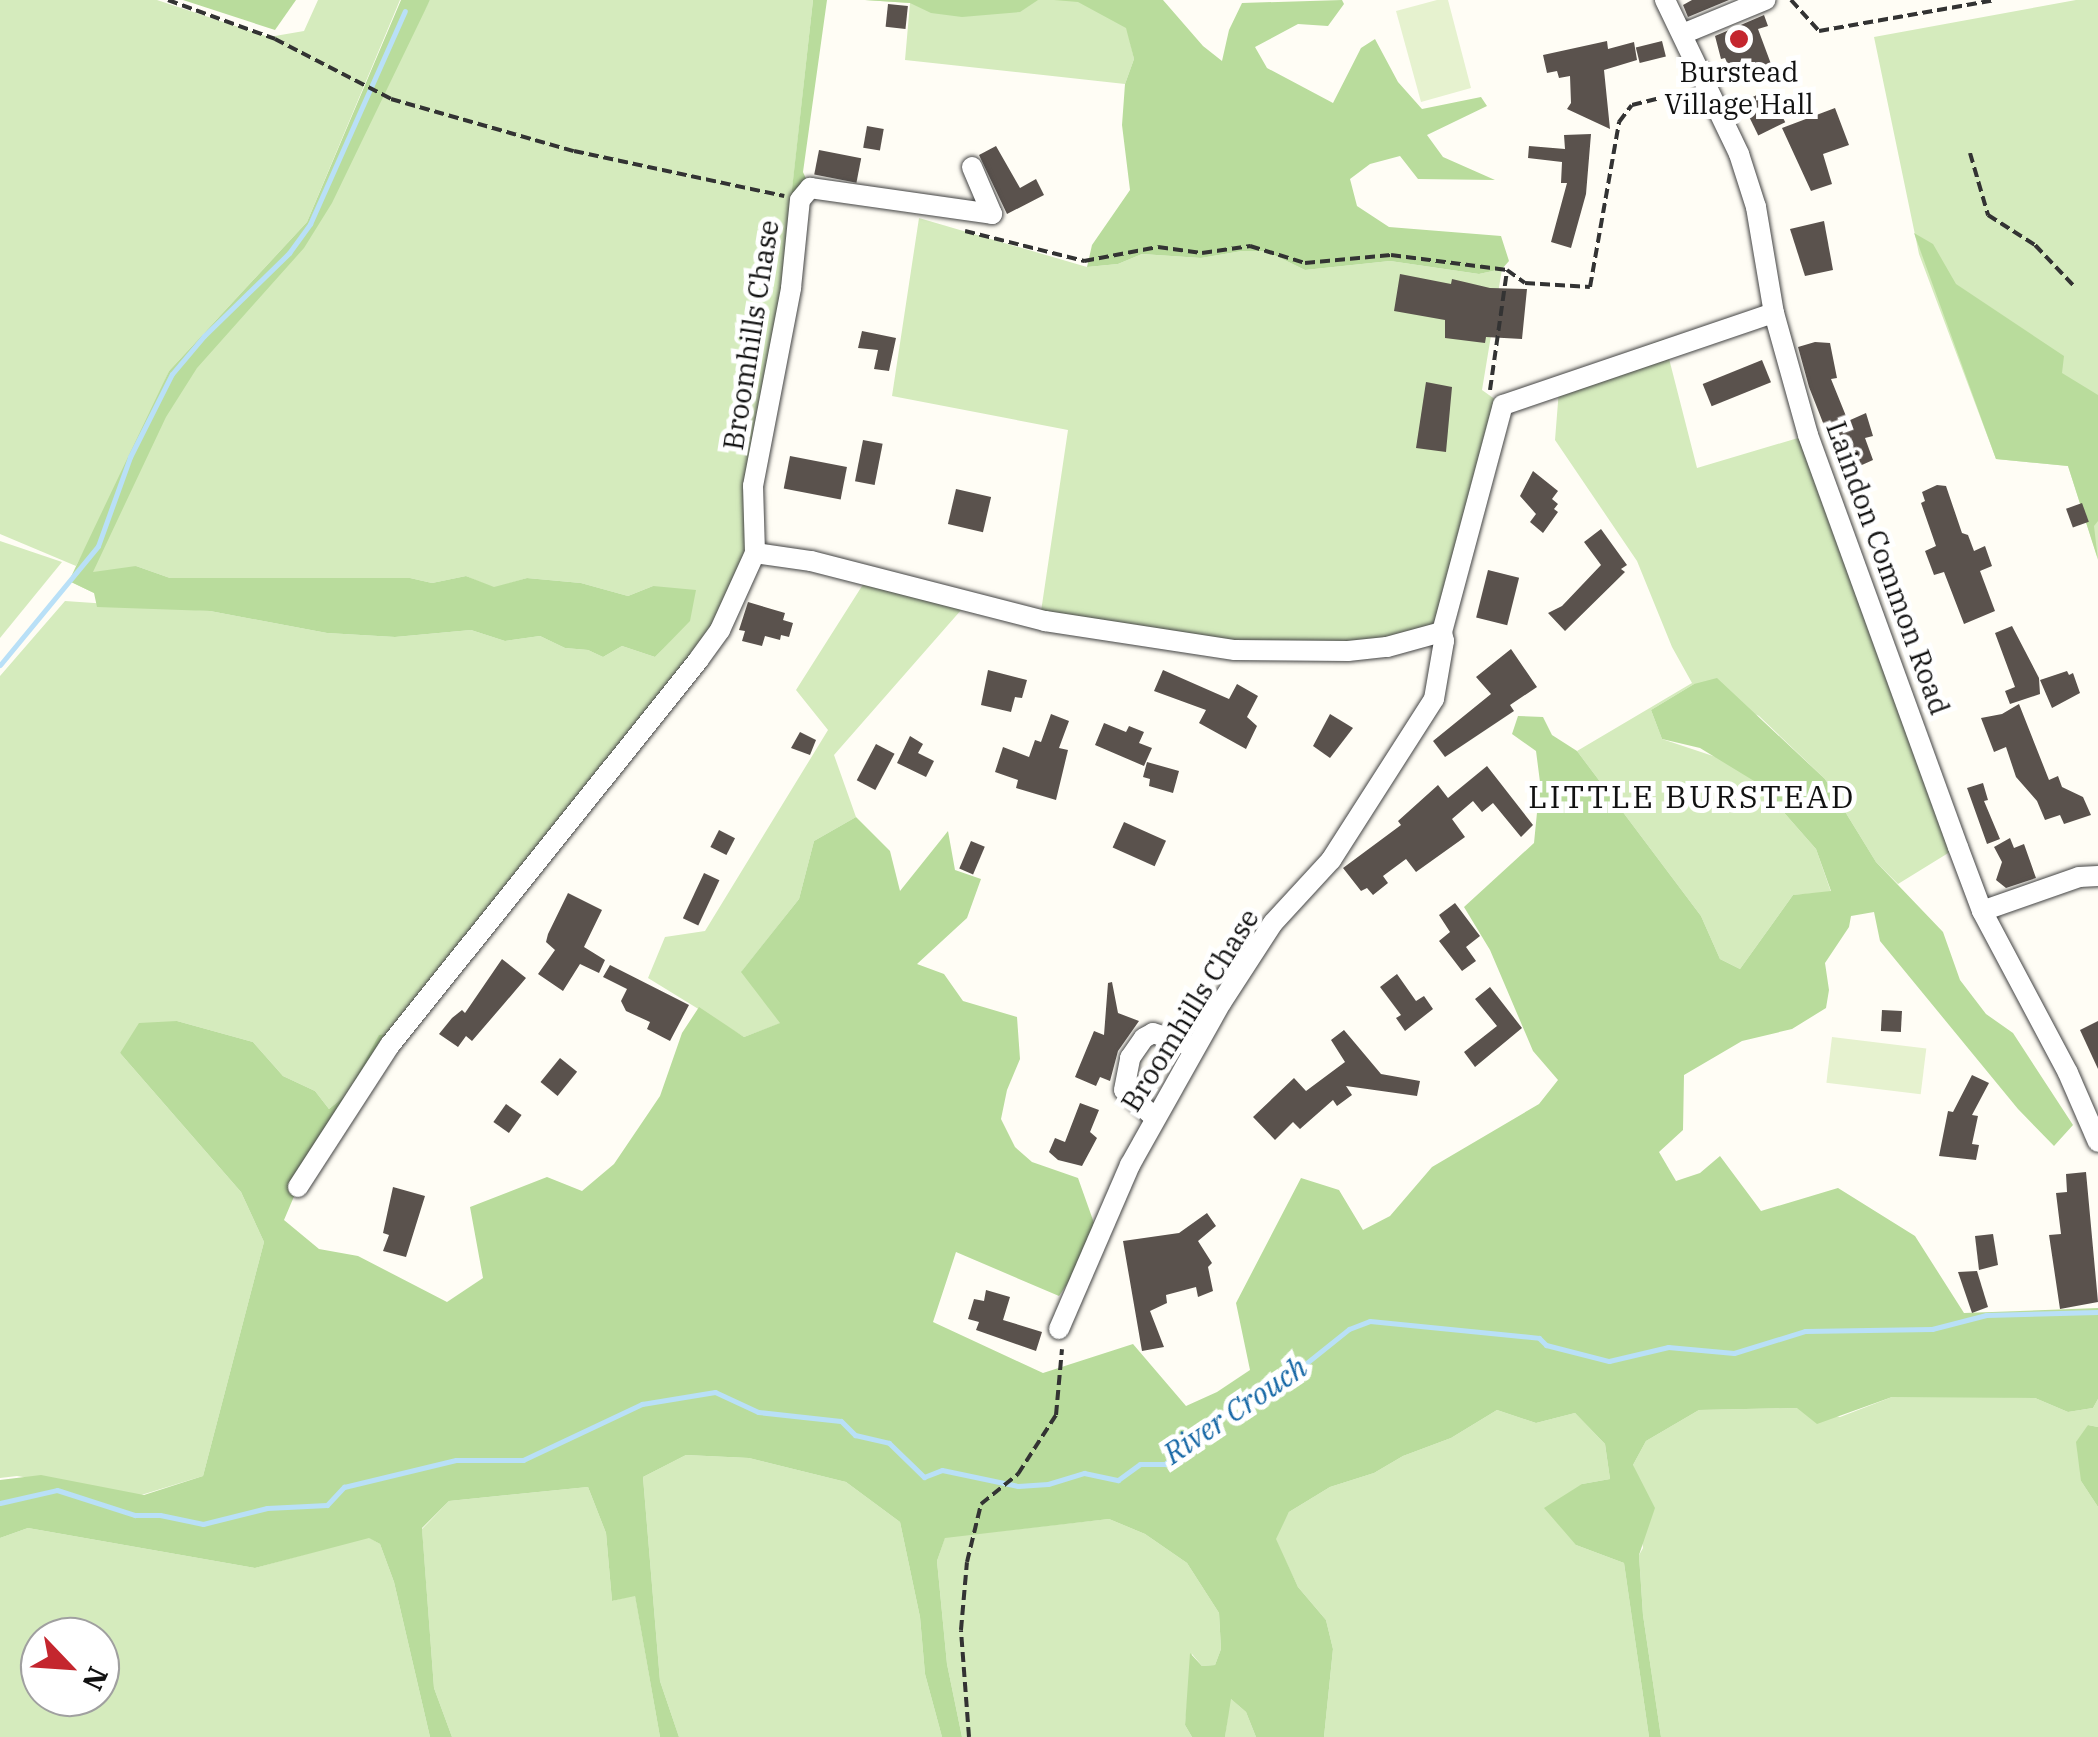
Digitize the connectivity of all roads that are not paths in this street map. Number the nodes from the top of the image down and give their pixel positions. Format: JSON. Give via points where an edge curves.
{"nodes":[{"id":1,"x":1666,"y":0,"type":"edge"},
{"id":2,"x":1764,"y":0,"type":"edge"},
{"id":3,"x":1684,"y":33,"type":"junction"},
{"id":4,"x":972,"y":167,"type":"dead end"},
{"id":5,"x":1774,"y":313,"type":"junction"},
{"id":6,"x":755,"y":553,"type":"junction"},
{"id":7,"x":1442,"y":632,"type":"junction"},
{"id":8,"x":2098,"y":876,"type":"edge"},
{"id":9,"x":1982,"y":911,"type":"junction"},
{"id":10,"x":1195,"y":1048,"type":"junction"},
{"id":11,"x":1154,"y":1117,"type":"junction"},
{"id":12,"x":2098,"y":1142,"type":"edge"},
{"id":13,"x":298,"y":1187,"type":"dead end"},
{"id":14,"x":1059,"y":1329,"type":"road end"}],
"edges":[{"from":1,"to":3,"type":"street","name":"Laindon Common Road"},
{"from":2,"to":3,"type":"street"},
{"from":3,"to":5,"type":"street","name":"Laindon Common Road","via":[[1740,154]]},
{"from":4,"to":6,"type":"street","name":"Broomhills Chase","via":[[992,214],[810,188],[800,200],[791,288],[753,486]]},
{"from":5,"to":7,"type":"street","name":"Broomhills Chase","via":[[1502,405]]},
{"from":5,"to":9,"type":"street","name":"Laindon Common Road","via":[[1808,435]]},
{"from":6,"to":7,"type":"street","via":[[1045,621],[1235,650],[1348,651]]},
{"from":6,"to":13,"type":"street","name":"Broomhills Chase","via":[[700,658],[390,1045]]},
{"from":7,"to":10,"type":"street","name":"Broomhills Chase","via":[[1434,699],[1331,860],[1273,923]]},
{"from":8,"to":9,"type":"street"},
{"from":9,"to":12,"type":"street","name":"Laindon Common Road"},
{"from":10,"to":11,"type":"street","name":"Broomhills Chase"},
{"from":10,"to":11,"type":"street","via":[[1153,1033],[1130,1058],[1124,1090]]},
{"from":11,"to":14,"type":"street","name":"Broomhills Chase"}]}
